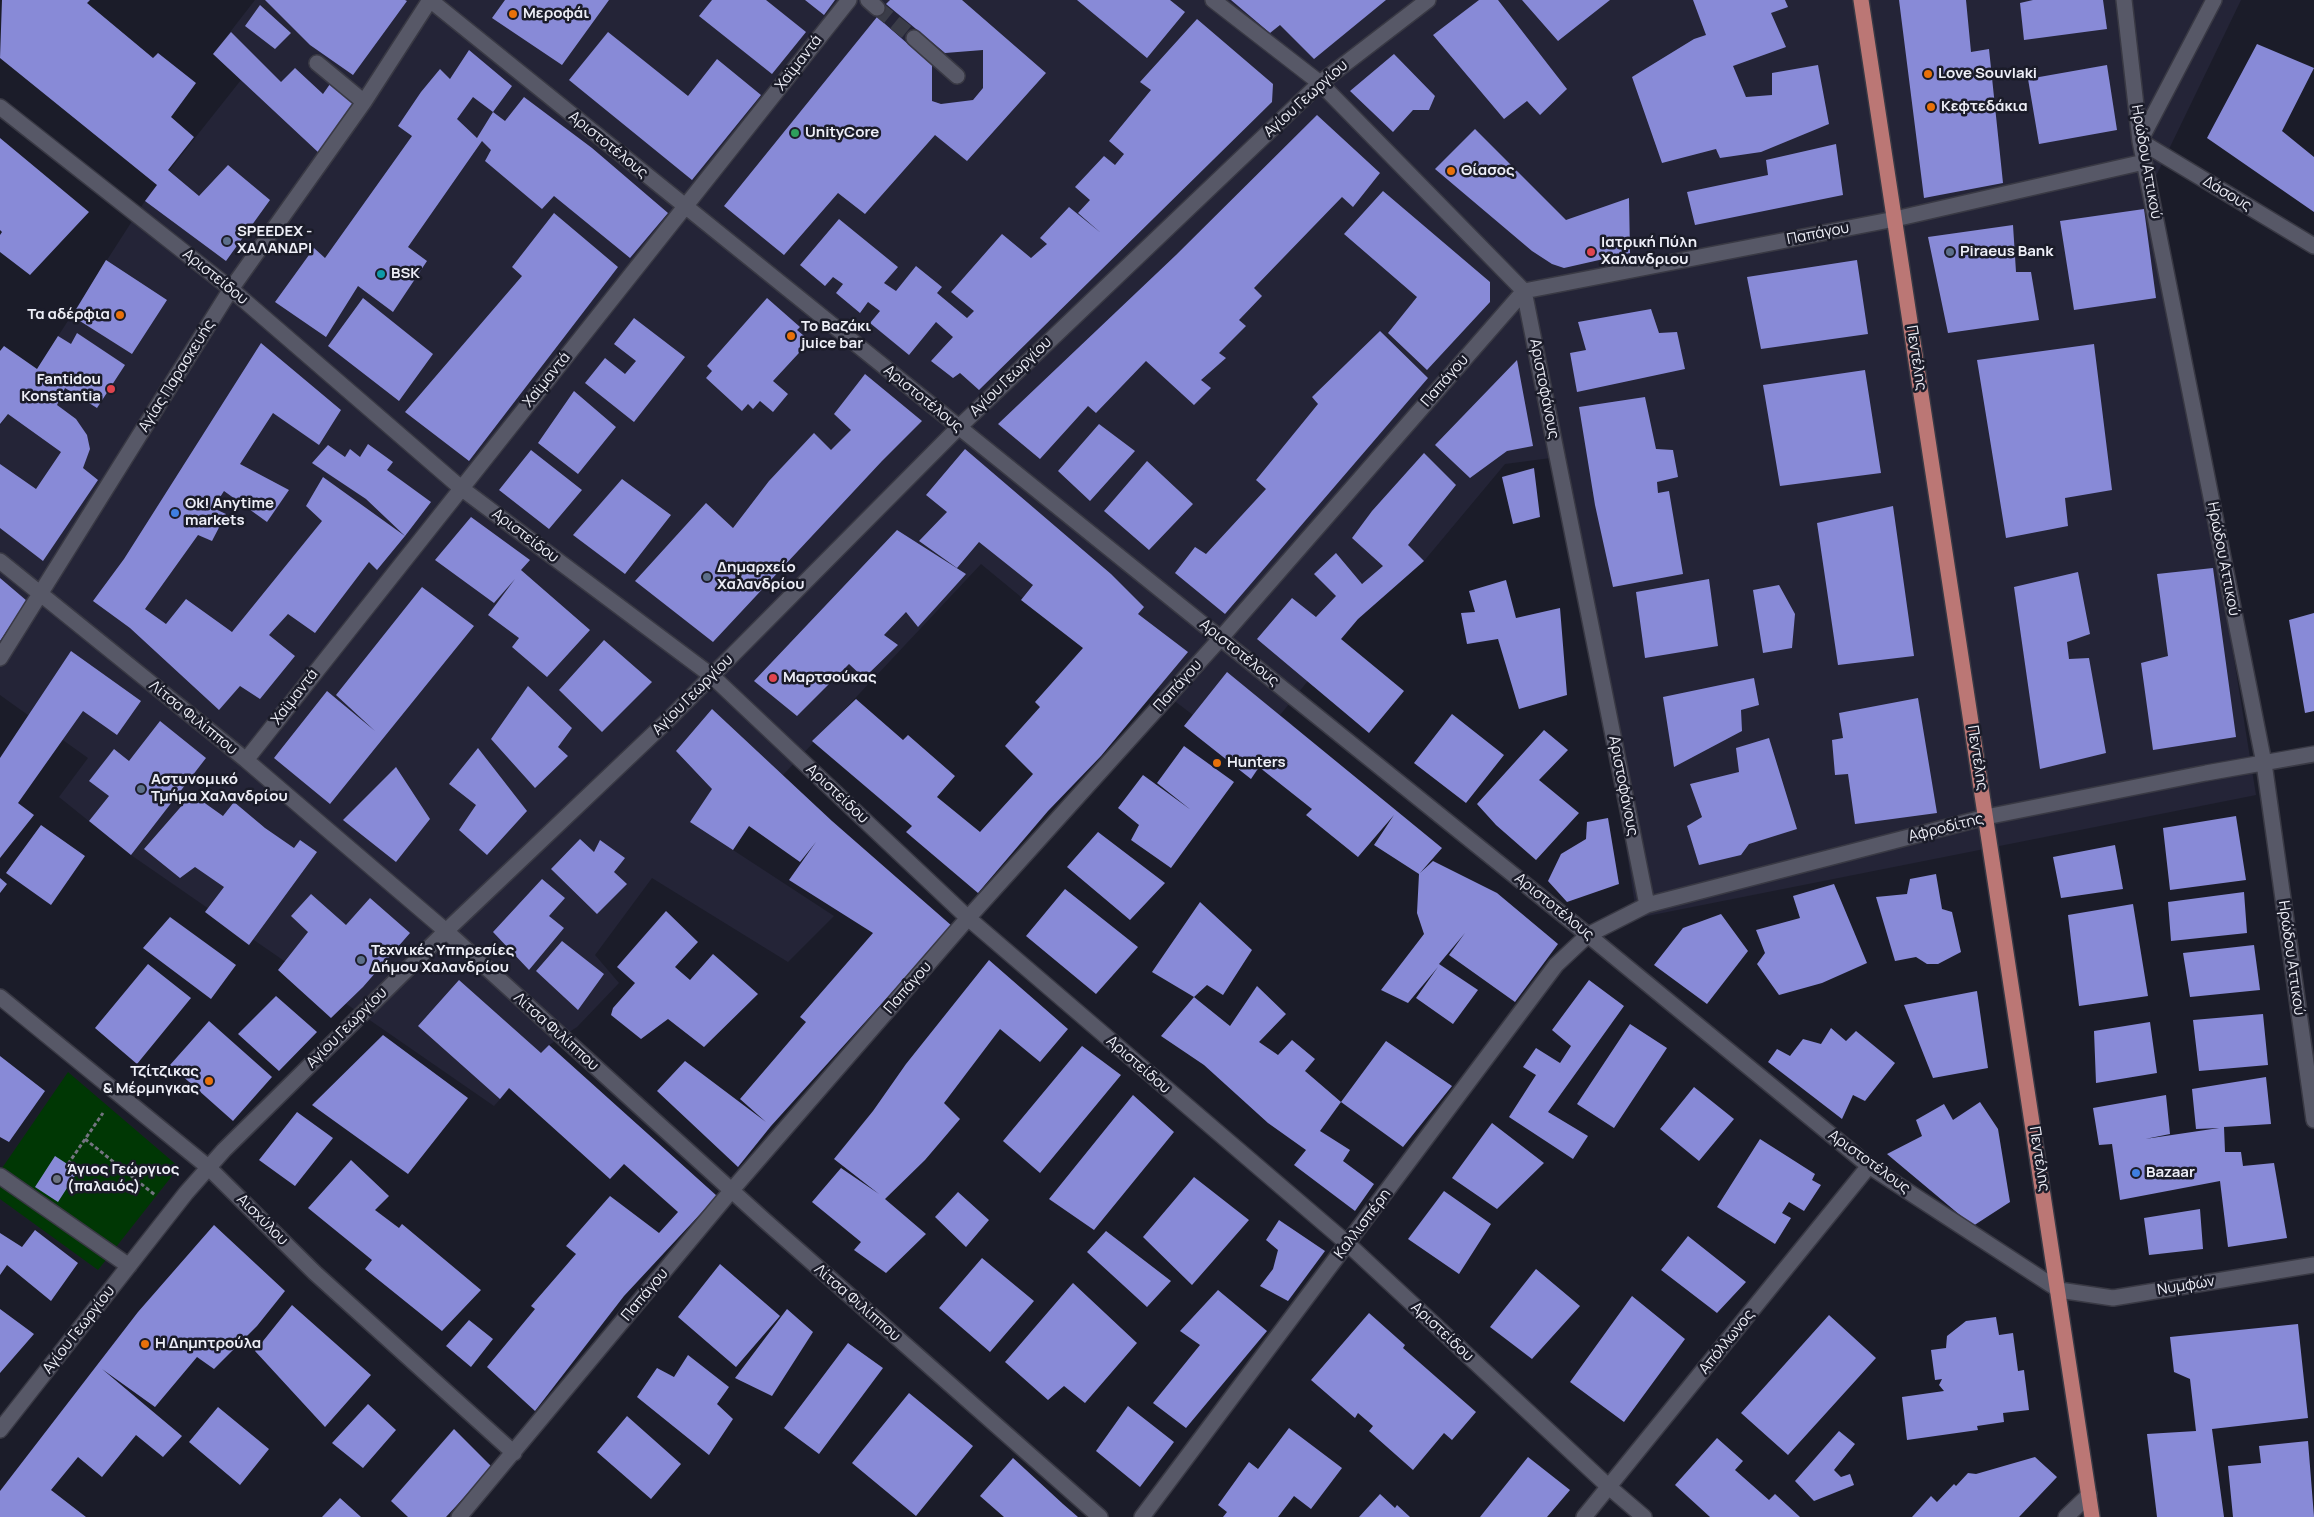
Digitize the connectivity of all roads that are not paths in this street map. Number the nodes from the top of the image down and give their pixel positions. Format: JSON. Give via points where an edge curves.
{"nodes":[{"id":1,"x":430,"y":0,"type":"edge"},
{"id":2,"x":849,"y":0,"type":"edge"},
{"id":3,"x":1213,"y":0,"type":"edge"},
{"id":4,"x":1428,"y":0,"type":"edge"},
{"id":5,"x":1861,"y":0,"type":"edge"},
{"id":6,"x":2124,"y":0,"type":"edge"},
{"id":7,"x":2214,"y":0,"type":"edge"},
{"id":8,"x":914,"y":38,"type":"tunnel mouth"},
{"id":9,"x":317,"y":63,"type":"dead end"},
{"id":10,"x":957,"y":76,"type":"dead end"},
{"id":11,"x":1320,"y":83,"type":"junction"},
{"id":12,"x":364,"y":102,"type":"junction"},
{"id":13,"x":0,"y":107,"type":"edge"},
{"id":14,"x":2140,"y":141,"type":"junction"},
{"id":15,"x":2144,"y":162,"type":"junction"},
{"id":16,"x":685,"y":207,"type":"junction"},
{"id":17,"x":1894,"y":219,"type":"junction"},
{"id":18,"x":2314,"y":246,"type":"edge"},
{"id":19,"x":231,"y":290,"type":"junction"},
{"id":20,"x":1524,"y":291,"type":"junction"},
{"id":21,"x":958,"y":428,"type":"junction"},
{"id":22,"x":461,"y":488,"type":"junction"},
{"id":23,"x":0,"y":561,"type":"edge"},
{"id":24,"x":41,"y":595,"type":"junction"},
{"id":25,"x":1220,"y":639,"type":"junction"},
{"id":26,"x":0,"y":658,"type":"edge"},
{"id":27,"x":712,"y":676,"type":"junction"},
{"id":28,"x":2314,"y":754,"type":"edge"},
{"id":29,"x":246,"y":760,"type":"junction"},
{"id":30,"x":2264,"y":763,"type":"junction"},
{"id":31,"x":1986,"y":818,"type":"junction"},
{"id":32,"x":1647,"y":906,"type":"junction"},
{"id":33,"x":968,"y":918,"type":"junction"},
{"id":34,"x":446,"y":930,"type":"junction"},
{"id":35,"x":1588,"y":934,"type":"junction"},
{"id":36,"x":0,"y":998,"type":"edge"},
{"id":37,"x":2314,"y":1120,"type":"edge"},
{"id":38,"x":1869,"y":1166,"type":"junction"},
{"id":39,"x":208,"y":1167,"type":"junction"},
{"id":40,"x":0,"y":1176,"type":"edge"},
{"id":41,"x":731,"y":1191,"type":"junction"},
{"id":42,"x":1348,"y":1244,"type":"junction"},
{"id":43,"x":129,"y":1266,"type":"junction"},
{"id":44,"x":2314,"y":1266,"type":"edge"},
{"id":45,"x":2059,"y":1290,"type":"junction"},
{"id":46,"x":0,"y":1430,"type":"edge"},
{"id":47,"x":514,"y":1453,"type":"junction"},
{"id":48,"x":1609,"y":1487,"type":"junction"},
{"id":49,"x":2089,"y":1495,"type":"junction"},
{"id":50,"x":459,"y":1517,"type":"edge"},
{"id":51,"x":1100,"y":1517,"type":"edge"},
{"id":52,"x":1142,"y":1517,"type":"edge"},
{"id":53,"x":1584,"y":1517,"type":"edge"},
{"id":54,"x":1644,"y":1517,"type":"edge"},
{"id":55,"x":2066,"y":1517,"type":"edge"},
{"id":56,"x":2092,"y":1517,"type":"edge"}],
"edges":[{"from":1,"to":12,"type":"street","name":"Αγίας Παρασκευής"},
{"from":1,"to":16,"type":"street","name":"Αριστοτέλους"},
{"from":2,"to":16,"type":"street","name":"Χαϊμαντά"},
{"from":3,"to":11,"type":"street"},
{"from":4,"to":11,"type":"street","name":"Αγίου Γεωργίου"},
{"from":5,"to":17,"type":"main road","name":"Πεντέλης"},
{"from":6,"to":14,"type":"street","name":"Ηρώδου Αττικού"},
{"from":7,"to":14,"type":"street"},
{"from":8,"to":10,"type":"street"},
{"from":9,"to":12,"type":"street"},
{"from":11,"to":20,"type":"street"},
{"from":11,"to":21,"type":"street","name":"Αγίου Γεωργίου"},
{"from":12,"to":19,"type":"street","name":"Αγίας Παρασκευής"},
{"from":13,"to":19,"type":"street","name":"Αριστείδου"},
{"from":14,"to":15,"type":"street","name":"Ηρώδου Αττικού"},
{"from":14,"to":18,"type":"street","name":"Δάσους"},
{"from":15,"to":17,"type":"street","name":"Παπάγου"},
{"from":15,"to":30,"type":"street","name":"Ηρώδου Αττικού"},
{"from":16,"to":21,"type":"street","name":"Αριστοτέλους"},
{"from":16,"to":22,"type":"street","name":"Χαϊμαντά"},
{"from":17,"to":20,"type":"street","name":"Παπάγου"},
{"from":17,"to":31,"type":"main road","name":"Πεντέλης"},
{"from":19,"to":22,"type":"street","name":"Αριστείδου"},
{"from":19,"to":24,"type":"street","name":"Αγίας Παρασκευής"},
{"from":20,"to":25,"type":"street","name":"Παπάγου"},
{"from":20,"to":32,"type":"street","name":"Αριστοφάνους"},
{"from":21,"to":25,"type":"street","name":"Αριστοτέλους"},
{"from":21,"to":27,"type":"street","name":"Αγίου Γεωργίου"},
{"from":22,"to":27,"type":"street","name":"Αριστείδου"},
{"from":22,"to":29,"type":"street","name":"Χαϊμαντά"},
{"from":23,"to":24,"type":"street","name":"Λίτσα Φιλίππου"},
{"from":24,"to":26,"type":"street","name":"Αγίας Παρασκευής"},
{"from":24,"to":29,"type":"street","name":"Λίτσα Φιλίππου"},
{"from":25,"to":33,"type":"street","name":"Παπάγου"},
{"from":25,"to":35,"type":"street","name":"Αριστοτέλους"},
{"from":27,"to":33,"type":"street","name":"Αριστείδου"},
{"from":27,"to":34,"type":"street","name":"Αγίου Γεωργίου"},
{"from":28,"to":30,"type":"street","name":"Αφροδίτης"},
{"from":29,"to":34,"type":"street","name":"Λίτσα Φιλίππου"},
{"from":30,"to":31,"type":"street","name":"Αφροδίτης"},
{"from":30,"to":37,"type":"street","name":"Ηρώδου Αττικού"},
{"from":31,"to":32,"type":"street","name":"Αφροδίτης"},
{"from":31,"to":45,"type":"main road","name":"Πεντέλης"},
{"from":32,"to":35,"type":"street","name":"Αφροδίτης"},
{"from":33,"to":41,"type":"street","name":"Παπάγου"},
{"from":33,"to":42,"type":"street","name":"Αριστείδου"},
{"from":34,"to":39,"type":"street","name":"Αγίου Γεωργίου"},
{"from":34,"to":41,"type":"street","name":"Λίτσα Φιλίππου"},
{"from":35,"to":38,"type":"street","name":"Αριστοτέλους"},
{"from":35,"to":42,"type":"street","name":"Καλλισπέρη","via":[[1556,965]]},
{"from":36,"to":39,"type":"street","name":"Αισχύλου"},
{"from":38,"to":45,"type":"street","name":"Αριστοτέλους"},
{"from":38,"to":48,"type":"street","name":"Απόλλωνος"},
{"from":39,"to":43,"type":"street","name":"Αγίου Γεωργίου"},
{"from":39,"to":47,"type":"street","name":"Αισχύλου","via":[[315,1273]]},
{"from":40,"to":43,"type":"street"},
{"from":41,"to":47,"type":"street","name":"Παπάγου"},
{"from":41,"to":51,"type":"street","name":"Λίτσα Φιλίππου"},
{"from":42,"to":48,"type":"street","name":"Αριστείδου"},
{"from":42,"to":52,"type":"street","name":"Καλλισπέρη"},
{"from":43,"to":46,"type":"street","name":"Αγίου Γεωργίου"},
{"from":44,"to":45,"type":"street","name":"Νυμφών","via":[[2113,1298]]},
{"from":45,"to":49,"type":"main road","name":"Πεντέλης"},
{"from":47,"to":50,"type":"street","name":"Παπάγου"},
{"from":48,"to":53,"type":"street","name":"Απόλλωνος"},
{"from":48,"to":54,"type":"street","name":"Αριστείδου"},
{"from":49,"to":55,"type":"street"},
{"from":49,"to":56,"type":"main road","name":"Πεντέλης"}]}
